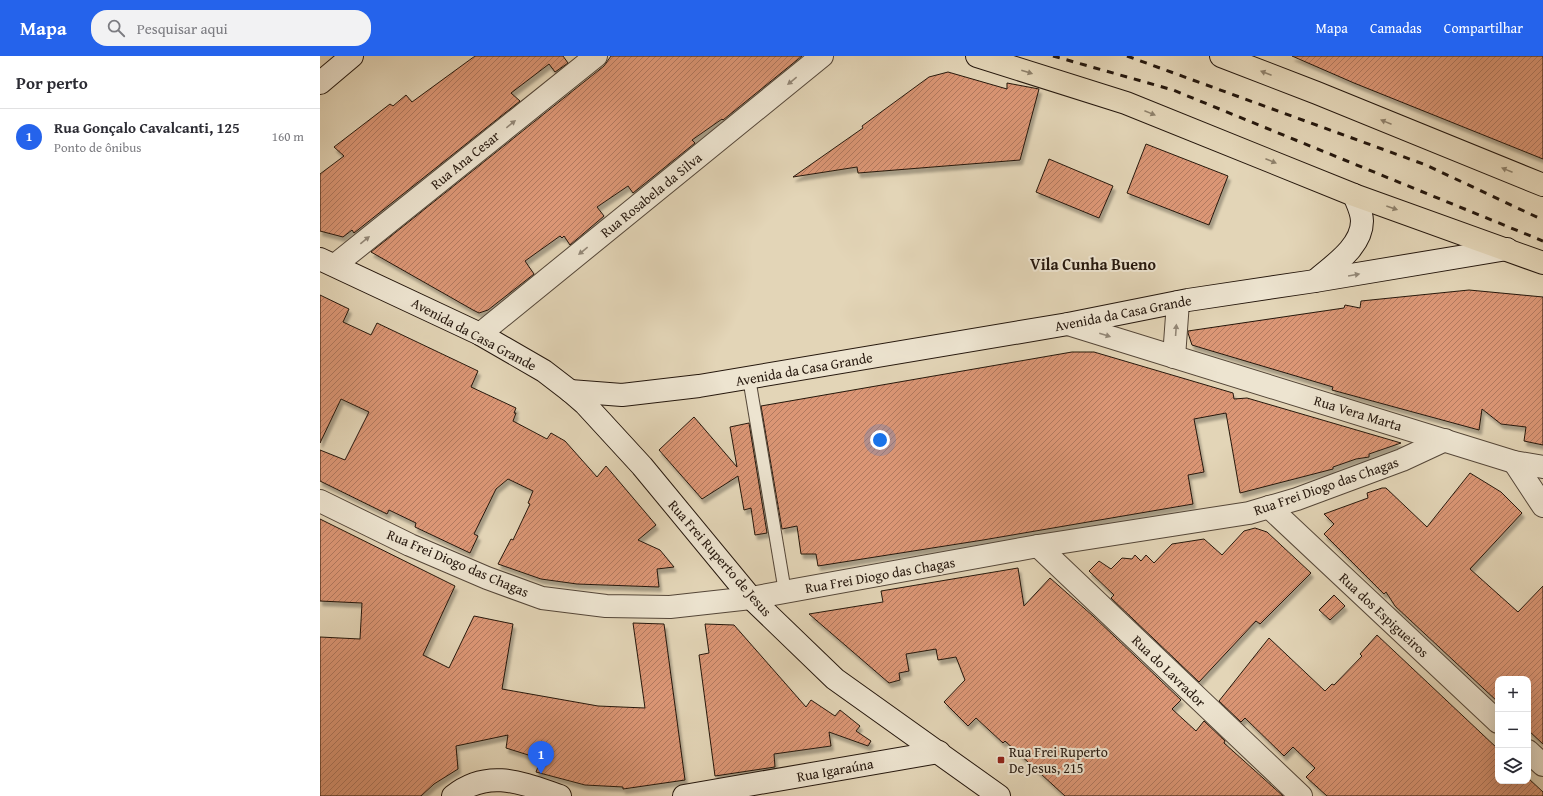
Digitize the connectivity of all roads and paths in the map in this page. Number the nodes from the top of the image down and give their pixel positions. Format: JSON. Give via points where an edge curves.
{"nodes":[{"id":1,"x":352,"y":56,"type":"edge"},
{"id":2,"x":596,"y":56,"type":"edge"},
{"id":3,"x":822,"y":56,"type":"edge"},
{"id":4,"x":977,"y":56,"type":"edge"},
{"id":5,"x":1221,"y":56,"type":"edge"},
{"id":6,"x":320,"y":83,"type":"edge"},
{"id":7,"x":1543,"y":185,"type":"edge"},
{"id":8,"x":1354,"y":195,"type":"junction"},
{"id":9,"x":1508,"y":249,"type":"junction"},
{"id":10,"x":327,"y":262,"type":"edge"},
{"id":11,"x":1543,"y":263,"type":"edge"},
{"id":12,"x":1316,"y":281,"type":"junction"},
{"id":13,"x":1178,"y":302,"type":"junction"},
{"id":14,"x":1068,"y":324,"type":"junction"},
{"id":15,"x":480,"y":334,"type":"junction"},
{"id":16,"x":1174,"y":357,"type":"junction"},
{"id":17,"x":749,"y":378,"type":"junction"},
{"id":18,"x":570,"y":390,"type":"junction"},
{"id":19,"x":1445,"y":440,"type":"junction"},
{"id":20,"x":1514,"y":462,"type":"junction"},
{"id":21,"x":1543,"y":467,"type":"edge"},
{"id":22,"x":320,"y":501,"type":"edge"},
{"id":23,"x":1543,"y":506,"type":"edge"},
{"id":24,"x":1269,"y":507,"type":"junction"},
{"id":25,"x":1038,"y":546,"type":"junction"},
{"id":26,"x":785,"y":592,"type":"junction"},
{"id":27,"x":751,"y":598,"type":"junction"},
{"id":28,"x":1495,"y":719,"type":"edge"},
{"id":29,"x":939,"y":752,"type":"junction"},
{"id":30,"x":1531,"y":754,"type":"edge"},
{"id":31,"x":1543,"y":765,"type":"edge"},
{"id":32,"x":454,"y":795,"type":"edge"},
{"id":33,"x":560,"y":796,"type":"edge"},
{"id":34,"x":684,"y":796,"type":"edge"},
{"id":35,"x":999,"y":796,"type":"edge"},
{"id":36,"x":1301,"y":796,"type":"edge"}],
"edges":[{"from":1,"to":6,"type":"street"},
{"from":10,"to":2,"type":"street","name":"Rua Ana Cesar","one_way":true},
{"from":3,"to":15,"type":"street","name":"Rua Rosabela da Silva","one_way":true},
{"from":4,"to":8,"type":"main road","one_way":true,"via":[[1126,103]]},
{"from":7,"to":5,"type":"main road","one_way":true},
{"from":8,"to":9,"type":"main road","one_way":true},
{"from":8,"to":12,"type":"street","via":[[1362,221],[1361,233],[1354,245]]},
{"from":9,"to":11,"type":"main road"},
{"from":12,"to":9,"type":"street","name":"Avenida da Casa Grande","one_way":true},
{"from":10,"to":15,"type":"street","name":"Avenida da Casa Grande"},
{"from":12,"to":13,"type":"street","name":"Avenida da Casa Grande"},
{"from":13,"to":14,"type":"street","name":"Avenida da Casa Grande"},
{"from":16,"to":13,"type":"street","one_way":true},
{"from":14,"to":16,"type":"street","name":"Rua Vera Marta","one_way":true},
{"from":14,"to":17,"type":"street","name":"Avenida da Casa Grande"},
{"from":15,"to":18,"type":"street","name":"Avenida da Casa Grande","via":[[544,371]]},
{"from":16,"to":19,"type":"street","name":"Rua Vera Marta"},
{"from":17,"to":18,"type":"street","name":"Avenida da Casa Grande","via":[[652,393],[622,395]]},
{"from":17,"to":26,"type":"lane"},
{"from":18,"to":27,"type":"street","name":"Rua Frei Ruperto de Jesus","via":[[642,466]]},
{"from":19,"to":20,"type":"street","name":"Rua Vera Marta"},
{"from":19,"to":24,"type":"street","name":"Rua Frei Diogo das Chagas","via":[[1402,460]]},
{"from":20,"to":21,"type":"street","name":"Rua Vera Marta"},
{"from":20,"to":23,"type":"street"},
{"from":22,"to":27,"type":"street","name":"Rua Frei Diogo das Chagas","via":[[410,545],[542,598],[606,606],[670,607]]},
{"from":24,"to":25,"type":"street","name":"Rua Frei Diogo das Chagas","via":[[1249,513]]},
{"from":24,"to":28,"type":"street","name":"Rua dos Espigueiros"},
{"from":25,"to":26,"type":"street","name":"Rua Frei Diogo das Chagas"},
{"from":25,"to":36,"type":"street","name":"Rua do Lavrador"},
{"from":26,"to":27,"type":"street","name":"Rua Frei Diogo das Chagas"},
{"from":27,"to":29,"type":"street","name":"Rua Frei Ruperto de Jesus","via":[[835,679]]},
{"from":29,"to":34,"type":"street","name":"Rua Igaraúna"},
{"from":29,"to":35,"type":"street","name":"Rua Frei Ruperto de Jesus"},
{"from":30,"to":31,"type":"street"},
{"from":32,"to":33,"type":"street","via":[[481,782],[506,780]]}]}
